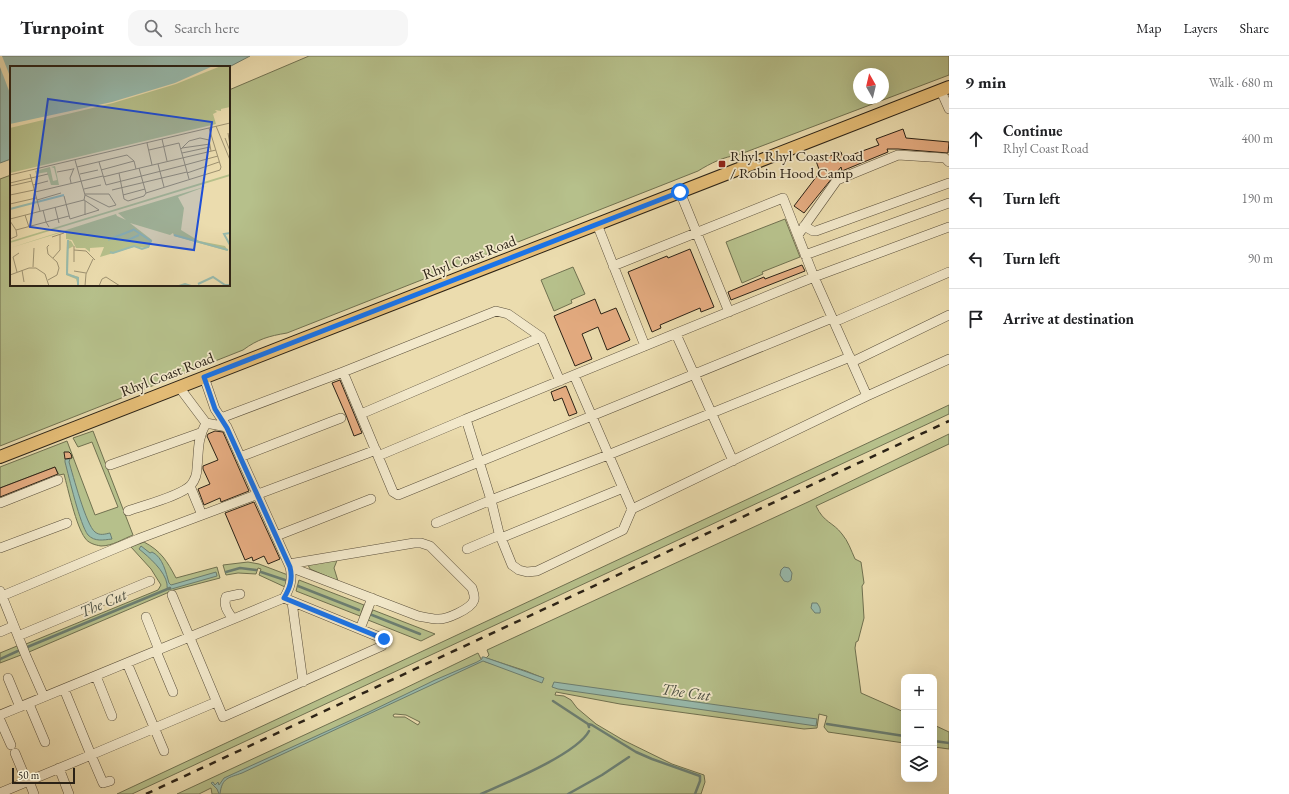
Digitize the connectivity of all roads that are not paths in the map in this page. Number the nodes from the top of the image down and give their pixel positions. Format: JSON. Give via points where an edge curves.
{"nodes":[{"id":1,"x":945,"y":89,"type":"edge"},
{"id":2,"x":949,"y":109,"type":"edge"},
{"id":3,"x":949,"y":162,"type":"edge"},
{"id":4,"x":949,"y":183,"type":"edge"},
{"id":5,"x":680,"y":192,"type":"junction"},
{"id":6,"x":949,"y":203,"type":"edge"},
{"id":7,"x":597,"y":224,"type":"junction"},
{"id":8,"x":804,"y":226,"type":"junction"},
{"id":9,"x":949,"y":227,"type":"edge"},
{"id":10,"x":696,"y":233,"type":"junction"},
{"id":11,"x":798,"y":235,"type":"junction"},
{"id":12,"x":806,"y":255,"type":"junction"},
{"id":13,"x":613,"y":266,"type":"junction"},
{"id":14,"x":949,"y":272,"type":"edge"},
{"id":15,"x":814,"y":277,"type":"junction"},
{"id":16,"x":729,"y":312,"type":"junction"},
{"id":17,"x":949,"y":315,"type":"edge"},
{"id":18,"x":833,"y":320,"type":"junction"},
{"id":19,"x":676,"y":334,"type":"junction"},
{"id":20,"x":541,"y":337,"type":"junction"},
{"id":21,"x":645,"y":346,"type":"junction"},
{"id":22,"x":851,"y":359,"type":"junction"},
{"id":23,"x":949,"y":359,"type":"edge"},
{"id":24,"x":344,"y":372,"type":"junction"},
{"id":25,"x":694,"y":374,"type":"junction"},
{"id":26,"x":574,"y":375,"type":"junction"},
{"id":27,"x":204,"y":377,"type":"junction"},
{"id":28,"x":560,"y":381,"type":"junction"},
{"id":29,"x":179,"y":387,"type":"junction"},
{"id":30,"x":867,"y":396,"type":"junction"},
{"id":31,"x":711,"y":413,"type":"junction"},
{"id":32,"x":361,"y":414,"type":"junction"},
{"id":33,"x":592,"y":416,"type":"junction"},
{"id":34,"x":221,"y":418,"type":"junction"},
{"id":35,"x":341,"y":418,"type":"dead end"},
{"id":36,"x":466,"y":419,"type":"junction"},
{"id":37,"x":206,"y":423,"type":"junction"},
{"id":38,"x":227,"y":428,"type":"junction"},
{"id":39,"x":200,"y":433,"type":"junction"},
{"id":40,"x":377,"y":453,"type":"junction"},
{"id":41,"x":608,"y":455,"type":"junction"},
{"id":42,"x":0,"y":457,"type":"edge"},
{"id":43,"x":240,"y":457,"type":"junction"},
{"id":44,"x":733,"y":461,"type":"junction"},
{"id":45,"x":479,"y":462,"type":"junction"},
{"id":46,"x":110,"y":465,"type":"dead end"},
{"id":47,"x":58,"y":480,"type":"dead end"},
{"id":48,"x":190,"y":486,"type":"junction"},
{"id":49,"x":623,"y":488,"type":"junction"},
{"id":50,"x":257,"y":494,"type":"junction"},
{"id":51,"x":371,"y":499,"type":"dead end"},
{"id":52,"x":491,"y":500,"type":"junction"},
{"id":53,"x":0,"y":503,"type":"edge"},
{"id":54,"x":632,"y":509,"type":"junction"},
{"id":55,"x":128,"y":511,"type":"dead end"},
{"id":56,"x":202,"y":515,"type":"junction"},
{"id":57,"x":67,"y":523,"type":"dead end"},
{"id":58,"x":436,"y":523,"type":"dead end"},
{"id":59,"x":276,"y":536,"type":"junction"},
{"id":60,"x":501,"y":536,"type":"junction"},
{"id":61,"x":0,"y":548,"type":"edge"},
{"id":62,"x":467,"y":549,"type":"dead end"},
{"id":63,"x":290,"y":569,"type":"junction"},
{"id":64,"x":150,"y":581,"type":"dead end"},
{"id":65,"x":1,"y":593,"type":"edge"},
{"id":66,"x":240,"y":594,"type":"dead end"},
{"id":67,"x":172,"y":595,"type":"dead end"},
{"id":68,"x":289,"y":597,"type":"junction"},
{"id":69,"x":370,"y":602,"type":"junction"},
{"id":70,"x":146,"y":617,"type":"dead end"},
{"id":71,"x":233,"y":619,"type":"junction"},
{"id":72,"x":14,"y":626,"type":"junction"},
{"id":73,"x":360,"y":629,"type":"junction"},
{"id":74,"x":0,"y":632,"type":"edge"},
{"id":75,"x":190,"y":637,"type":"junction"},
{"id":76,"x":20,"y":640,"type":"junction"},
{"id":77,"x":158,"y":651,"type":"junction"},
{"id":78,"x":127,"y":663,"type":"junction"},
{"id":79,"x":96,"y":676,"type":"junction"},
{"id":80,"x":8,"y":678,"type":"dead end"},
{"id":81,"x":303,"y":682,"type":"junction"},
{"id":82,"x":64,"y":689,"type":"junction"},
{"id":83,"x":173,"y":692,"type":"dead end"},
{"id":84,"x":44,"y":697,"type":"junction"},
{"id":85,"x":216,"y":702,"type":"junction"},
{"id":86,"x":24,"y":705,"type":"junction"},
{"id":87,"x":0,"y":715,"type":"edge"},
{"id":88,"x":112,"y":716,"type":"dead end"},
{"id":89,"x":0,"y":720,"type":"edge"},
{"id":90,"x":154,"y":728,"type":"junction"},
{"id":91,"x":45,"y":742,"type":"dead end"},
{"id":92,"x":164,"y":751,"type":"dead end"},
{"id":93,"x":91,"y":755,"type":"junction"},
{"id":94,"x":58,"y":768,"type":"junction"},
{"id":95,"x":28,"y":781,"type":"junction"},
{"id":96,"x":110,"y":781,"type":"dead end"},
{"id":97,"x":0,"y":793,"type":"edge"},
{"id":98,"x":34,"y":794,"type":"edge"},
{"id":99,"x":69,"y":794,"type":"edge"}],
"edges":[{"from":1,"to":2,"type":"street"},
{"from":1,"to":5,"type":"main road","name":"Rhyl Coast Road"},
{"from":3,"to":8,"type":"street","via":[[945,158],[898,155],[837,180]]},
{"from":4,"to":8,"type":"street","via":[[816,231]]},
{"from":5,"to":7,"type":"main road","name":"Rhyl Coast Road"},
{"from":5,"to":10,"type":"street"},
{"from":6,"to":12,"type":"street"},
{"from":7,"to":13,"type":"street"},
{"from":7,"to":27,"type":"main road","name":"Rhyl Coast Road"},
{"from":8,"to":11,"type":"street"},
{"from":9,"to":15,"type":"street"},
{"from":10,"to":11,"type":"street","via":[[783,198]]},
{"from":10,"to":13,"type":"street"},
{"from":10,"to":16,"type":"street"},
{"from":11,"to":12,"type":"street"},
{"from":12,"to":15,"type":"street"},
{"from":13,"to":21,"type":"street"},
{"from":14,"to":18,"type":"street"},
{"from":15,"to":16,"type":"street"},
{"from":15,"to":18,"type":"street"},
{"from":16,"to":19,"type":"street"},
{"from":17,"to":22,"type":"street"},
{"from":18,"to":22,"type":"street"},
{"from":18,"to":25,"type":"street"},
{"from":19,"to":21,"type":"street"},
{"from":19,"to":25,"type":"street"},
{"from":20,"to":24,"type":"street","via":[[508,314],[496,311]]},
{"from":20,"to":28,"type":"street"},
{"from":20,"to":32,"type":"street"},
{"from":21,"to":26,"type":"street"},
{"from":22,"to":30,"type":"street"},
{"from":22,"to":31,"type":"street"},
{"from":23,"to":30,"type":"street"},
{"from":24,"to":32,"type":"street"},
{"from":24,"to":34,"type":"street"},
{"from":25,"to":31,"type":"street"},
{"from":25,"to":33,"type":"street"},
{"from":26,"to":28,"type":"street"},
{"from":26,"to":33,"type":"street"},
{"from":27,"to":29,"type":"main road","name":"Rhyl Coast Road"},
{"from":27,"to":34,"type":"street","via":[[215,409]]},
{"from":28,"to":36,"type":"street"},
{"from":29,"to":37,"type":"street"},
{"from":29,"to":42,"type":"main road","name":"Rhyl Coast Road"},
{"from":30,"to":44,"type":"street"},
{"from":31,"to":41,"type":"street"},
{"from":31,"to":44,"type":"street"},
{"from":32,"to":40,"type":"street"},
{"from":33,"to":41,"type":"street"},
{"from":33,"to":45,"type":"street"},
{"from":34,"to":38,"type":"street"},
{"from":35,"to":43,"type":"street"},
{"from":36,"to":40,"type":"street"},
{"from":36,"to":45,"type":"street"},
{"from":37,"to":38,"type":"street"},
{"from":37,"to":39,"type":"street"},
{"from":38,"to":43,"type":"street"},
{"from":39,"to":46,"type":"street"},
{"from":39,"to":48,"type":"street","via":[[196,472]]},
{"from":40,"to":45,"type":"street","via":[[393,492],[398,495]]},
{"from":40,"to":50,"type":"street"},
{"from":41,"to":49,"type":"street"},
{"from":41,"to":52,"type":"street"},
{"from":43,"to":50,"type":"street"},
{"from":44,"to":54,"type":"street"},
{"from":45,"to":52,"type":"street"},
{"from":47,"to":53,"type":"street"},
{"from":48,"to":55,"type":"street"},
{"from":48,"to":56,"type":"street"},
{"from":49,"to":54,"type":"street"},
{"from":49,"to":60,"type":"street"},
{"from":50,"to":56,"type":"street"},
{"from":50,"to":59,"type":"street"},
{"from":51,"to":59,"type":"street"},
{"from":52,"to":58,"type":"street"},
{"from":52,"to":60,"type":"street"},
{"from":54,"to":60,"type":"street","via":[[623,530],[537,571],[526,572],[512,565]]},
{"from":56,"to":65,"type":"street"},
{"from":57,"to":61,"type":"street"},
{"from":59,"to":63,"type":"street"},
{"from":60,"to":62,"type":"street"},
{"from":63,"to":68,"type":"street"},
{"from":63,"to":69,"type":"street"},
{"from":63,"to":69,"type":"street","via":[[414,543],[426,544],[472,588],[474,594],[472,604],[460,612],[436,620]]},
{"from":64,"to":76,"type":"street"},
{"from":65,"to":72,"type":"street"},
{"from":66,"to":71,"type":"street","via":[[226,597],[226,608]]},
{"from":67,"to":75,"type":"street"},
{"from":68,"to":71,"type":"street"},
{"from":68,"to":73,"type":"street"},
{"from":68,"to":81,"type":"street"},
{"from":69,"to":73,"type":"street"},
{"from":70,"to":77,"type":"street"},
{"from":71,"to":75,"type":"street"},
{"from":72,"to":74,"type":"street"},
{"from":72,"to":76,"type":"street"},
{"from":73,"to":81,"type":"street","via":[[384,639],[382,646]]},
{"from":75,"to":77,"type":"street"},
{"from":75,"to":85,"type":"street"},
{"from":76,"to":84,"type":"street"},
{"from":77,"to":78,"type":"street"},
{"from":77,"to":83,"type":"street"},
{"from":78,"to":79,"type":"street"},
{"from":78,"to":90,"type":"street"},
{"from":79,"to":82,"type":"street"},
{"from":79,"to":88,"type":"street"},
{"from":80,"to":86,"type":"street"},
{"from":81,"to":85,"type":"street","via":[[223,718]]},
{"from":82,"to":84,"type":"street"},
{"from":82,"to":93,"type":"street"},
{"from":84,"to":86,"type":"street"},
{"from":85,"to":90,"type":"street"},
{"from":86,"to":87,"type":"street"},
{"from":86,"to":91,"type":"street"},
{"from":89,"to":95,"type":"street"},
{"from":90,"to":92,"type":"street"},
{"from":90,"to":93,"type":"street"},
{"from":93,"to":94,"type":"street"},
{"from":93,"to":96,"type":"street","via":[[103,783]]},
{"from":94,"to":95,"type":"street"},
{"from":94,"to":99,"type":"street"},
{"from":95,"to":97,"type":"street"},
{"from":95,"to":98,"type":"street"}]}
